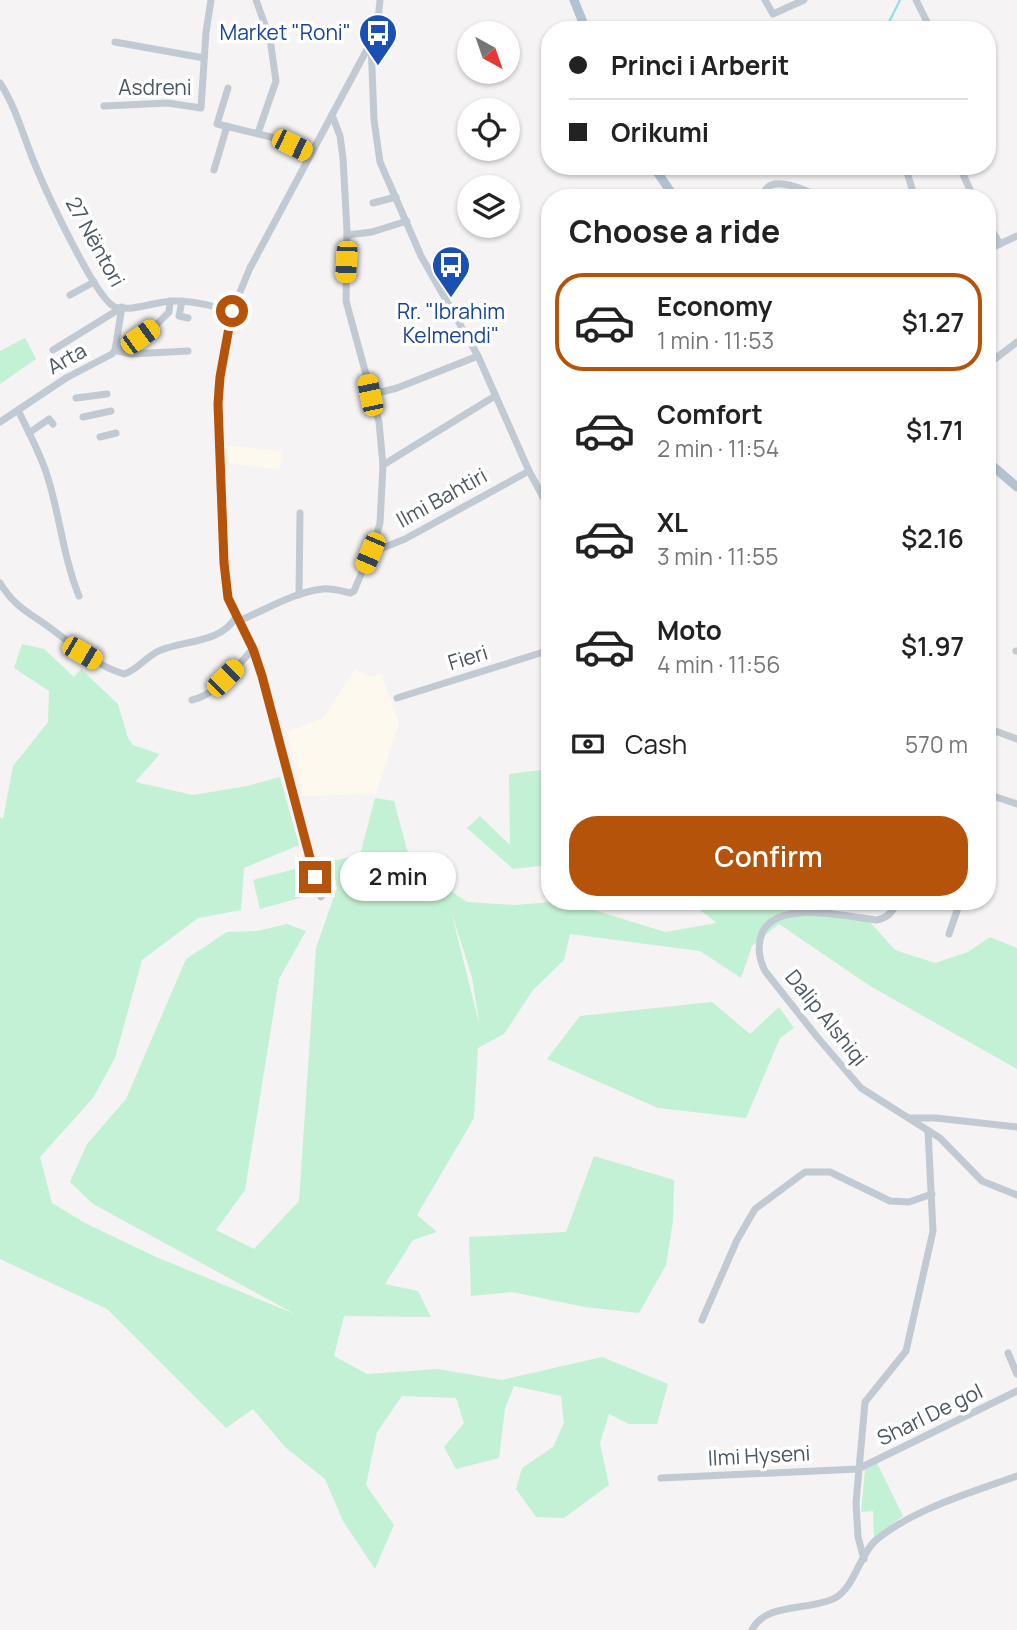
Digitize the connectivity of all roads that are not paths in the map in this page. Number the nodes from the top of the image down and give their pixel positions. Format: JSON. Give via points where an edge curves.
{"nodes":[{"id":1,"x":211,"y":0,"type":"edge"},
{"id":2,"x":256,"y":0,"type":"edge"},
{"id":3,"x":380,"y":0,"type":"edge"},
{"id":4,"x":574,"y":0,"type":"edge"},
{"id":5,"x":765,"y":0,"type":"edge"},
{"id":6,"x":804,"y":0,"type":"edge"},
{"id":7,"x":916,"y":0,"type":"edge"},
{"id":8,"x":582,"y":21,"type":"edge"},
{"id":9,"x":926,"y":21,"type":"edge"},
{"id":10,"x":115,"y":42,"type":"dead end"},
{"id":11,"x":371,"y":42,"type":"junction"},
{"id":12,"x":204,"y":58,"type":"junction"},
{"id":13,"x":0,"y":83,"type":"edge"},
{"id":14,"x":228,"y":88,"type":"dead end"},
{"id":15,"x":104,"y":106,"type":"dead end"},
{"id":16,"x":332,"y":115,"type":"junction"},
{"id":17,"x":227,"y":126,"type":"junction"},
{"id":18,"x":258,"y":133,"type":"junction"},
{"id":19,"x":311,"y":154,"type":"junction"},
{"id":20,"x":214,"y":170,"type":"dead end"},
{"id":21,"x":769,"y":189,"type":"edge"},
{"id":22,"x":797,"y":189,"type":"edge"},
{"id":23,"x":396,"y":197,"type":"junction"},
{"id":24,"x":373,"y":203,"type":"dead end"},
{"id":25,"x":407,"y":221,"type":"junction"},
{"id":26,"x":347,"y":235,"type":"junction"},
{"id":27,"x":1017,"y":236,"type":"edge"},
{"id":28,"x":996,"y":237,"type":"edge"},
{"id":29,"x":1000,"y":244,"type":"junction"},
{"id":30,"x":996,"y":246,"type":"edge"},
{"id":31,"x":94,"y":282,"type":"junction"},
{"id":32,"x":70,"y":295,"type":"dead end"},
{"id":33,"x":170,"y":301,"type":"junction"},
{"id":34,"x":182,"y":301,"type":"junction"},
{"id":35,"x":122,"y":307,"type":"junction"},
{"id":36,"x":232,"y":311,"type":"junction"},
{"id":37,"x":188,"y":318,"type":"dead end"},
{"id":38,"x":1017,"y":342,"type":"edge"},
{"id":39,"x":52,"y":350,"type":"dead end"},
{"id":40,"x":117,"y":351,"type":"junction"},
{"id":41,"x":188,"y":351,"type":"dead end"},
{"id":42,"x":478,"y":356,"type":"junction"},
{"id":43,"x":996,"y":358,"type":"edge"},
{"id":44,"x":107,"y":394,"type":"dead end"},
{"id":45,"x":370,"y":395,"type":"junction"},
{"id":46,"x":495,"y":396,"type":"junction"},
{"id":47,"x":76,"y":398,"type":"dead end"},
{"id":48,"x":18,"y":410,"type":"junction"},
{"id":49,"x":111,"y":411,"type":"dead end"},
{"id":50,"x":83,"y":417,"type":"dead end"},
{"id":51,"x":0,"y":422,"type":"edge"},
{"id":52,"x":52,"y":424,"type":"dead end"},
{"id":53,"x":29,"y":433,"type":"junction"},
{"id":54,"x":116,"y":433,"type":"dead end"},
{"id":55,"x":100,"y":437,"type":"dead end"},
{"id":56,"x":383,"y":465,"type":"junction"},
{"id":57,"x":996,"y":469,"type":"edge"},
{"id":58,"x":529,"y":471,"type":"junction"},
{"id":59,"x":1017,"y":487,"type":"edge"},
{"id":60,"x":541,"y":493,"type":"edge"},
{"id":61,"x":300,"y":513,"type":"dead end"},
{"id":62,"x":370,"y":553,"type":"junction"},
{"id":63,"x":0,"y":583,"type":"edge"},
{"id":64,"x":299,"y":595,"type":"junction"},
{"id":65,"x":79,"y":596,"type":"dead end"},
{"id":66,"x":237,"y":619,"type":"junction"},
{"id":67,"x":253,"y":649,"type":"junction"},
{"id":68,"x":541,"y":653,"type":"edge"},
{"id":69,"x":397,"y":698,"type":"dead end"},
{"id":70,"x":192,"y":700,"type":"dead end"},
{"id":71,"x":996,"y":731,"type":"edge"},
{"id":72,"x":1017,"y":739,"type":"edge"},
{"id":73,"x":996,"y":797,"type":"edge"},
{"id":74,"x":1017,"y":804,"type":"edge"},
{"id":75,"x":321,"y":897,"type":"dead end"},
{"id":76,"x":893,"y":910,"type":"edge"},
{"id":77,"x":957,"y":910,"type":"edge"},
{"id":78,"x":949,"y":934,"type":"dead end"},
{"id":79,"x":908,"y":1118,"type":"junction"},
{"id":80,"x":1017,"y":1127,"type":"edge"},
{"id":81,"x":928,"y":1131,"type":"junction"},
{"id":82,"x":932,"y":1194,"type":"junction"},
{"id":83,"x":1017,"y":1195,"type":"edge"},
{"id":84,"x":702,"y":1320,"type":"dead end"},
{"id":85,"x":1008,"y":1353,"type":"dead end"},
{"id":86,"x":1017,"y":1374,"type":"edge"},
{"id":87,"x":1017,"y":1391,"type":"edge"},
{"id":88,"x":858,"y":1469,"type":"junction"},
{"id":89,"x":1017,"y":1476,"type":"edge"},
{"id":90,"x":661,"y":1478,"type":"dead end"},
{"id":91,"x":864,"y":1559,"type":"junction"},
{"id":92,"x":752,"y":1630,"type":"edge"}],
"edges":[{"from":1,"to":12,"type":"street","name":"Asdreni"},
{"from":2,"to":18,"type":"street","via":[[270,39],[276,81]]},
{"from":3,"to":11,"type":"street"},
{"from":4,"to":8,"type":"main road"},
{"from":5,"to":6,"type":"street","via":[[773,14]]},
{"from":7,"to":9,"type":"street"},
{"from":10,"to":12,"type":"street","name":"Asdreni"},
{"from":11,"to":16,"type":"street"},
{"from":11,"to":23,"type":"street","via":[[376,144]]},
{"from":12,"to":15,"type":"street","name":"Asdreni","via":[[201,108],[168,103]]},
{"from":13,"to":31,"type":"street","name":"27 Nëntori"},
{"from":14,"to":17,"type":"street","via":[[217,124]]},
{"from":16,"to":19,"type":"street"},
{"from":16,"to":26,"type":"street","via":[[342,146]]},
{"from":17,"to":18,"type":"street"},
{"from":17,"to":20,"type":"street"},
{"from":18,"to":19,"type":"street"},
{"from":19,"to":36,"type":"street"},
{"from":21,"to":22,"type":"street","via":[[774,184]]},
{"from":23,"to":24,"type":"street"},
{"from":23,"to":25,"type":"street"},
{"from":25,"to":26,"type":"street"},
{"from":25,"to":42,"type":"street","via":[[426,265]]},
{"from":26,"to":45,"type":"street","via":[[346,301]]},
{"from":27,"to":29,"type":"street"},
{"from":28,"to":29,"type":"street"},
{"from":29,"to":30,"type":"street"},
{"from":31,"to":32,"type":"street"},
{"from":31,"to":35,"type":"street","name":"27 Nëntori","via":[[108,302]]},
{"from":33,"to":34,"type":"street","name":"27 Nëntori"},
{"from":33,"to":35,"type":"street","name":"27 Nëntori"},
{"from":33,"to":40,"type":"street","via":[[169,312],[158,324]]},
{"from":34,"to":36,"type":"street","name":"27 Nëntori"},
{"from":34,"to":37,"type":"street","via":[[179,316]]},
{"from":35,"to":39,"type":"street"},
{"from":35,"to":40,"type":"street","name":"Arta"},
{"from":36,"to":66,"type":"street","via":[[218,404],[224,563],[228,598]]},
{"from":38,"to":43,"type":"street"},
{"from":40,"to":41,"type":"street"},
{"from":40,"to":48,"type":"street","name":"Arta"},
{"from":42,"to":45,"type":"street"},
{"from":42,"to":46,"type":"street"},
{"from":44,"to":47,"type":"street"},
{"from":45,"to":56,"type":"street","via":[[379,422]]},
{"from":46,"to":56,"type":"street"},
{"from":46,"to":58,"type":"street"},
{"from":48,"to":51,"type":"street","name":"Arta"},
{"from":48,"to":53,"type":"street"},
{"from":49,"to":50,"type":"street"},
{"from":52,"to":53,"type":"street","via":[[49,419]]},
{"from":53,"to":65,"type":"street","via":[[47,474]]},
{"from":54,"to":55,"type":"street"},
{"from":56,"to":62,"type":"street","via":[[380,523]]},
{"from":57,"to":59,"type":"main road"},
{"from":58,"to":60,"type":"street"},
{"from":58,"to":62,"type":"street","name":"Ilmi Bahtiri","via":[[405,539]]},
{"from":61,"to":64,"type":"street"},
{"from":62,"to":64,"type":"street","via":[[354,591],[323,589]]},
{"from":63,"to":66,"type":"street","via":[[23,611],[82,653],[124,674],[161,649],[221,633]]},
{"from":64,"to":66,"type":"street"},
{"from":66,"to":67,"type":"street"},
{"from":67,"to":70,"type":"street","via":[[214,690]]},
{"from":67,"to":75,"type":"street"},
{"from":68,"to":69,"type":"street","name":"Fieri"},
{"from":71,"to":72,"type":"street"},
{"from":73,"to":74,"type":"street"},
{"from":76,"to":79,"type":"street","name":"Dalip Alshiqi","via":[[876,920],[805,913],[777,916],[765,928],[759,950],[765,971],[861,1088]]},
{"from":77,"to":78,"type":"street"},
{"from":79,"to":80,"type":"street"},
{"from":79,"to":81,"type":"street","name":"Dalip Alshiqi"},
{"from":81,"to":82,"type":"street"},
{"from":81,"to":83,"type":"street","name":"Dalip Alshiqi","via":[[982,1181]]},
{"from":82,"to":84,"type":"street","via":[[909,1202],[891,1201],[830,1172],[805,1172],[755,1209]]},
{"from":82,"to":88,"type":"street","via":[[933,1231],[906,1351],[864,1402]]},
{"from":85,"to":86,"type":"street"},
{"from":87,"to":88,"type":"street","name":"Sharl De gol"},
{"from":88,"to":90,"type":"street","name":"Ilmi Hyseni"},
{"from":88,"to":91,"type":"street","via":[[858,1537]]},
{"from":89,"to":91,"type":"street","via":[[930,1507],[878,1539]]},
{"from":91,"to":92,"type":"street","via":[[834,1599],[766,1616]]}]}
